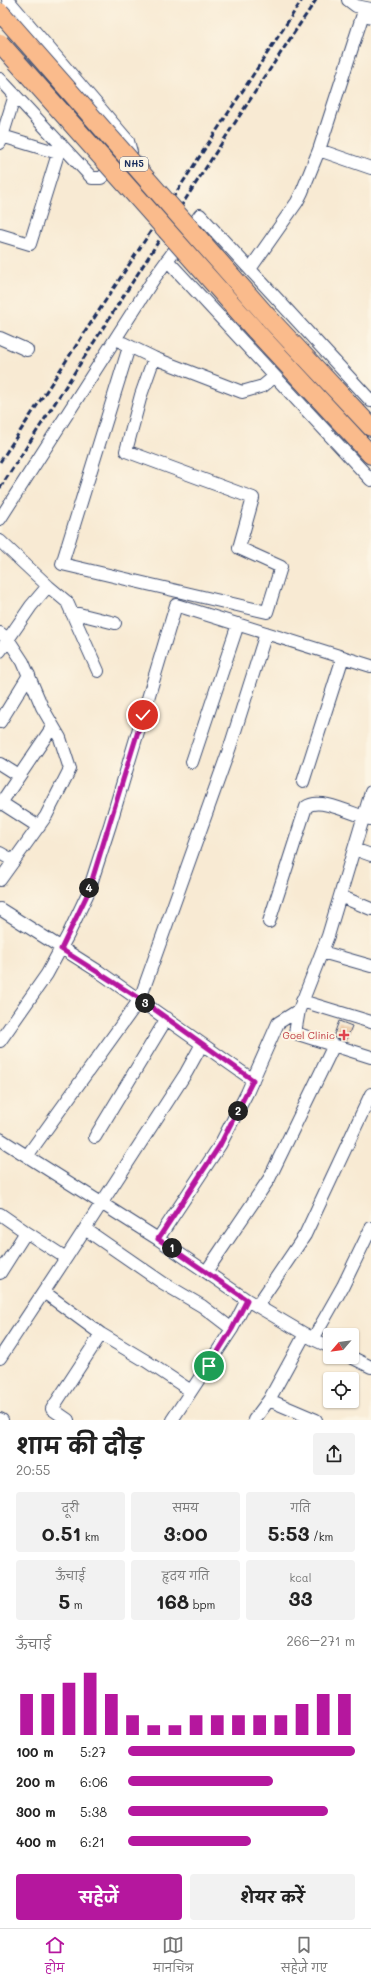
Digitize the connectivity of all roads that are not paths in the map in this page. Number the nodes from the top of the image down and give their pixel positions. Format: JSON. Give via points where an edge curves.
{"nodes":[{"id":1,"x":1,"y":0,"type":"edge"},
{"id":2,"x":8,"y":0,"type":"edge"},
{"id":3,"x":348,"y":0,"type":"edge"},
{"id":4,"x":0,"y":8,"type":"edge"},
{"id":5,"x":371,"y":9,"type":"edge"},
{"id":6,"x":0,"y":12,"type":"edge"},
{"id":7,"x":371,"y":17,"type":"edge"},
{"id":8,"x":0,"y":43,"type":"edge"},
{"id":9,"x":0,"y":79,"type":"edge"},
{"id":10,"x":1,"y":140,"type":"edge"},
{"id":11,"x":59,"y":149,"type":"junction"},
{"id":12,"x":319,"y":150,"type":"junction"},
{"id":13,"x":371,"y":168,"type":"edge"},
{"id":14,"x":1,"y":239,"type":"edge"},
{"id":15,"x":167,"y":260,"type":"junction"},
{"id":16,"x":250,"y":269,"type":"junction"},
{"id":17,"x":0,"y":338,"type":"edge"},
{"id":18,"x":115,"y":339,"type":"junction"},
{"id":19,"x":129,"y":346,"type":"junction"},
{"id":20,"x":27,"y":350,"type":"dead end"},
{"id":21,"x":154,"y":358,"type":"junction"},
{"id":22,"x":274,"y":377,"type":"junction"},
{"id":23,"x":371,"y":401,"type":"edge"},
{"id":24,"x":371,"y":427,"type":"edge"},
{"id":25,"x":371,"y":455,"type":"edge"},
{"id":26,"x":371,"y":480,"type":"edge"},
{"id":27,"x":0,"y":519,"type":"edge"},
{"id":28,"x":0,"y":541,"type":"edge"},
{"id":29,"x":48,"y":586,"type":"junction"},
{"id":30,"x":71,"y":612,"type":"junction"},
{"id":31,"x":115,"y":623,"type":"dead end"},
{"id":32,"x":238,"y":624,"type":"junction"},
{"id":33,"x":266,"y":633,"type":"junction"},
{"id":34,"x":4,"y":636,"type":"edge"},
{"id":35,"x":0,"y":651,"type":"edge"},
{"id":36,"x":343,"y":657,"type":"junction"},
{"id":37,"x":371,"y":666,"type":"edge"},
{"id":38,"x":98,"y":671,"type":"dead end"},
{"id":39,"x":29,"y":675,"type":"junction"},
{"id":40,"x":0,"y":722,"type":"edge"},
{"id":41,"x":53,"y":726,"type":"junction"},
{"id":42,"x":192,"y":762,"type":"dead end"},
{"id":43,"x":0,"y":764,"type":"edge"},
{"id":44,"x":20,"y":776,"type":"junction"},
{"id":45,"x":303,"y":782,"type":"dead end"},
{"id":46,"x":371,"y":792,"type":"edge"},
{"id":47,"x":0,"y":803,"type":"edge"},
{"id":48,"x":367,"y":819,"type":"edge"},
{"id":49,"x":39,"y":827,"type":"junction"},
{"id":50,"x":354,"y":849,"type":"junction"},
{"id":51,"x":0,"y":853,"type":"edge"},
{"id":52,"x":371,"y":855,"type":"edge"},
{"id":53,"x":14,"y":861,"type":"junction"},
{"id":54,"x":0,"y":880,"type":"edge"},
{"id":55,"x":340,"y":896,"type":"junction"},
{"id":56,"x":371,"y":909,"type":"edge"},
{"id":57,"x":0,"y":910,"type":"edge"},
{"id":58,"x":269,"y":922,"type":"dead end"},
{"id":59,"x":61,"y":949,"type":"junction"},
{"id":60,"x":322,"y":952,"type":"junction"},
{"id":61,"x":371,"y":966,"type":"edge"},
{"id":62,"x":140,"y":999,"type":"junction"},
{"id":63,"x":300,"y":1005,"type":"junction"},
{"id":64,"x":167,"y":1018,"type":"junction"},
{"id":65,"x":371,"y":1022,"type":"edge"},
{"id":66,"x":274,"y":1032,"type":"junction"},
{"id":67,"x":295,"y":1033,"type":"junction"},
{"id":68,"x":0,"y":1042,"type":"edge"},
{"id":69,"x":202,"y":1044,"type":"junction"},
{"id":70,"x":334,"y":1045,"type":"junction"},
{"id":71,"x":371,"y":1057,"type":"edge"},
{"id":72,"x":253,"y":1080,"type":"junction"},
{"id":73,"x":371,"y":1094,"type":"edge"},
{"id":74,"x":94,"y":1137,"type":"dead end"},
{"id":75,"x":0,"y":1139,"type":"edge"},
{"id":76,"x":27,"y":1156,"type":"junction"},
{"id":77,"x":102,"y":1202,"type":"junction"},
{"id":78,"x":0,"y":1214,"type":"edge"},
{"id":79,"x":371,"y":1228,"type":"edge"},
{"id":80,"x":85,"y":1229,"type":"junction"},
{"id":81,"x":26,"y":1232,"type":"junction"},
{"id":82,"x":158,"y":1239,"type":"junction"},
{"id":83,"x":66,"y":1258,"type":"junction"},
{"id":84,"x":0,"y":1271,"type":"edge"},
{"id":85,"x":206,"y":1272,"type":"junction"},
{"id":86,"x":44,"y":1292,"type":"junction"},
{"id":87,"x":252,"y":1303,"type":"junction"},
{"id":88,"x":232,"y":1329,"type":"junction"},
{"id":89,"x":101,"y":1334,"type":"junction"},
{"id":90,"x":309,"y":1337,"type":"junction"},
{"id":91,"x":323,"y":1344,"type":"edge"},
{"id":92,"x":0,"y":1358,"type":"edge"},
{"id":93,"x":359,"y":1361,"type":"edge"},
{"id":94,"x":371,"y":1367,"type":"edge"},
{"id":95,"x":191,"y":1391,"type":"junction"},
{"id":96,"x":269,"y":1400,"type":"junction"},
{"id":97,"x":68,"y":1420,"type":"edge"},
{"id":98,"x":172,"y":1420,"type":"edge"},
{"id":99,"x":254,"y":1420,"type":"edge"},
{"id":100,"x":316,"y":1420,"type":"edge"}],
"edges":[{"from":1,"to":4,"type":"street"},
{"from":2,"to":11,"type":"street","via":[[128,141],[131,152],[101,178],[92,178]]},
{"from":3,"to":5,"type":"street","via":[[356,6]]},
{"from":6,"to":24,"type":"highway","number":"NH5","bridge":true,"via":[[267,316]]},
{"from":7,"to":12,"type":"street","via":[[363,14]]},
{"from":8,"to":25,"type":"highway","number":"NH5","bridge":true,"via":[[255,330]]},
{"from":9,"to":10,"type":"street","via":[[15,95]]},
{"from":9,"to":11,"type":"street"},
{"from":10,"to":11,"type":"street"},
{"from":11,"to":14,"type":"street","via":[[30,244]]},
{"from":12,"to":13,"type":"street"},
{"from":12,"to":16,"type":"street","via":[[297,202]]},
{"from":15,"to":16,"type":"street","via":[[200,215]]},
{"from":15,"to":18,"type":"street"},
{"from":15,"to":22,"type":"street"},
{"from":16,"to":23,"type":"street"},
{"from":17,"to":20,"type":"street"},
{"from":18,"to":19,"type":"street"},
{"from":18,"to":27,"type":"street"},
{"from":19,"to":21,"type":"street"},
{"from":19,"to":21,"type":"street","via":[[62,564],[267,612],[280,567],[239,548],[253,498],[126,451]]},
{"from":21,"to":22,"type":"street","via":[[242,392],[263,386]]},
{"from":22,"to":26,"type":"street"},
{"from":28,"to":29,"type":"street"},
{"from":29,"to":30,"type":"street","via":[[67,602]]},
{"from":29,"to":34,"type":"street"},
{"from":30,"to":31,"type":"street"},
{"from":30,"to":38,"type":"street"},
{"from":32,"to":33,"type":"street"},
{"from":32,"to":42,"type":"street"},
{"from":32,"to":59,"type":"street","via":[[176,605],[88,893]]},
{"from":33,"to":36,"type":"street"},
{"from":33,"to":62,"type":"street","via":[[230,747]]},
{"from":34,"to":35,"type":"street"},
{"from":34,"to":39,"type":"street"},
{"from":36,"to":37,"type":"street"},
{"from":36,"to":45,"type":"street"},
{"from":39,"to":40,"type":"street"},
{"from":39,"to":41,"type":"street"},
{"from":41,"to":44,"type":"street"},
{"from":41,"to":49,"type":"street","via":[[60,738],[70,769]]},
{"from":43,"to":44,"type":"street"},
{"from":44,"to":47,"type":"street"},
{"from":46,"to":48,"type":"street"},
{"from":47,"to":49,"type":"street"},
{"from":48,"to":50,"type":"street"},
{"from":48,"to":58,"type":"street","via":[[316,803],[306,807]]},
{"from":49,"to":53,"type":"street"},
{"from":50,"to":52,"type":"street"},
{"from":50,"to":55,"type":"street"},
{"from":51,"to":53,"type":"street"},
{"from":53,"to":54,"type":"street"},
{"from":55,"to":56,"type":"street"},
{"from":55,"to":60,"type":"street"},
{"from":57,"to":59,"type":"street"},
{"from":59,"to":62,"type":"street"},
{"from":59,"to":68,"type":"street","via":[[47,974]]},
{"from":60,"to":61,"type":"street"},
{"from":60,"to":63,"type":"street"},
{"from":62,"to":64,"type":"street"},
{"from":62,"to":76,"type":"street"},
{"from":63,"to":65,"type":"street"},
{"from":63,"to":66,"type":"street","via":[[283,1018]]},
{"from":63,"to":67,"type":"street"},
{"from":64,"to":69,"type":"street"},
{"from":64,"to":74,"type":"street"},
{"from":66,"to":67,"type":"street"},
{"from":66,"to":72,"type":"street"},
{"from":67,"to":70,"type":"street"},
{"from":69,"to":72,"type":"street"},
{"from":69,"to":77,"type":"street"},
{"from":70,"to":71,"type":"street"},
{"from":70,"to":85,"type":"street","via":[[269,1179]]},
{"from":72,"to":82,"type":"street","via":[[220,1145]]},
{"from":73,"to":87,"type":"street","via":[[305,1235]]},
{"from":75,"to":76,"type":"street"},
{"from":76,"to":77,"type":"street"},
{"from":77,"to":80,"type":"street"},
{"from":77,"to":82,"type":"street"},
{"from":78,"to":81,"type":"street"},
{"from":79,"to":90,"type":"street","via":[[343,1286]]},
{"from":80,"to":83,"type":"street"},
{"from":80,"to":88,"type":"street","via":[[163,1283],[202,1306]]},
{"from":81,"to":83,"type":"street"},
{"from":81,"to":84,"type":"street"},
{"from":82,"to":85,"type":"street"},
{"from":83,"to":86,"type":"street"},
{"from":85,"to":87,"type":"street"},
{"from":86,"to":89,"type":"street"},
{"from":86,"to":92,"type":"street"},
{"from":87,"to":88,"type":"street"},
{"from":87,"to":90,"type":"street"},
{"from":88,"to":95,"type":"street"},
{"from":89,"to":95,"type":"street"},
{"from":89,"to":97,"type":"street","via":[[52,1409]]},
{"from":90,"to":91,"type":"street"},
{"from":90,"to":96,"type":"street"},
{"from":93,"to":94,"type":"street"},
{"from":95,"to":98,"type":"street"},
{"from":96,"to":99,"type":"street"},
{"from":96,"to":100,"type":"street"}]}
